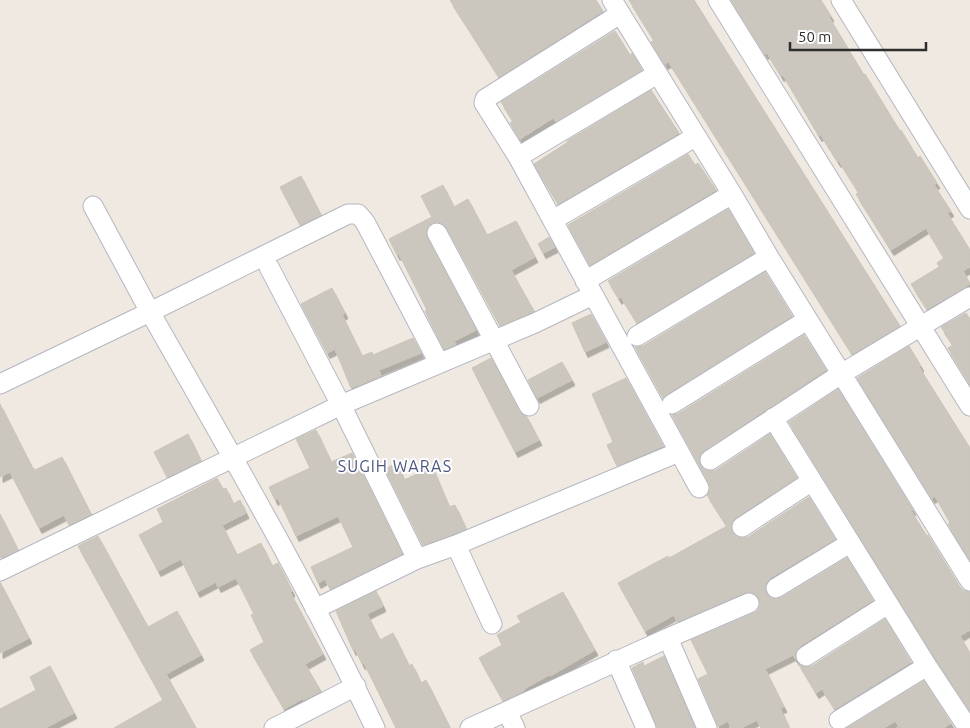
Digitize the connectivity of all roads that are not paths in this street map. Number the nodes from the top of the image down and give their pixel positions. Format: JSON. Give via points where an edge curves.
{"nodes":[{"id":1,"x":841,"y":0,"type":"edge"},
{"id":2,"x":721,"y":1,"type":"edge"},
{"id":3,"x":616,"y":7,"type":"edge"},
{"id":4,"x":657,"y":74,"type":"junction"},
{"id":5,"x":695,"y":137,"type":"junction"},
{"id":6,"x":518,"y":157,"type":"junction"},
{"id":7,"x":732,"y":194,"type":"junction"},
{"id":8,"x":967,"y":197,"type":"edge"},
{"id":9,"x":93,"y":206,"type":"dead end"},
{"id":10,"x":553,"y":220,"type":"junction"},
{"id":11,"x":437,"y":233,"type":"dead end"},
{"id":12,"x":768,"y":257,"type":"junction"},
{"id":13,"x":270,"y":267,"type":"dead end"},
{"id":14,"x":589,"y":288,"type":"junction"},
{"id":15,"x":970,"y":297,"type":"edge"},
{"id":16,"x":150,"y":312,"type":"junction"},
{"id":17,"x":807,"y":320,"type":"junction"},
{"id":18,"x":920,"y":327,"type":"junction"},
{"id":19,"x":637,"y":336,"type":"dead end"},
{"id":20,"x":494,"y":340,"type":"junction"},
{"id":21,"x":439,"y":363,"type":"junction"},
{"id":22,"x":841,"y":374,"type":"junction"},
{"id":23,"x":0,"y":384,"type":"edge"},
{"id":24,"x":672,"y":404,"type":"dead end"},
{"id":25,"x":341,"y":405,"type":"junction"},
{"id":26,"x":529,"y":406,"type":"dead end"},
{"id":27,"x":970,"y":406,"type":"edge"},
{"id":28,"x":773,"y":418,"type":"junction"},
{"id":29,"x":679,"y":452,"type":"junction"},
{"id":30,"x":232,"y":458,"type":"junction"},
{"id":31,"x":710,"y":460,"type":"dead end"},
{"id":32,"x":812,"y":481,"type":"junction"},
{"id":33,"x":700,"y":488,"type":"dead end"},
{"id":34,"x":742,"y":527,"type":"dead end"},
{"id":35,"x":850,"y":543,"type":"junction"},
{"id":36,"x":456,"y":545,"type":"junction"},
{"id":37,"x":417,"y":559,"type":"junction"},
{"id":38,"x":0,"y":571,"type":"edge"},
{"id":39,"x":970,"y":581,"type":"edge"},
{"id":40,"x":776,"y":588,"type":"dead end"},
{"id":41,"x":749,"y":603,"type":"dead end"},
{"id":42,"x":888,"y":604,"type":"junction"},
{"id":43,"x":315,"y":609,"type":"junction"},
{"id":44,"x":492,"y":624,"type":"dead end"},
{"id":45,"x":668,"y":638,"type":"junction"},
{"id":46,"x":806,"y":656,"type":"dead end"},
{"id":47,"x":616,"y":660,"type":"junction"},
{"id":48,"x":927,"y":666,"type":"junction"},
{"id":49,"x":356,"y":686,"type":"junction"},
{"id":50,"x":507,"y":711,"type":"junction"},
{"id":51,"x":839,"y":720,"type":"dead end"},
{"id":52,"x":964,"y":724,"type":"edge"},
{"id":53,"x":274,"y":728,"type":"edge"},
{"id":54,"x":375,"y":728,"type":"edge"},
{"id":55,"x":470,"y":728,"type":"edge"},
{"id":56,"x":515,"y":728,"type":"edge"},
{"id":57,"x":646,"y":728,"type":"edge"},
{"id":58,"x":706,"y":728,"type":"edge"}],
"edges":[{"from":1,"to":8,"type":"street"},
{"from":2,"to":18,"type":"street"},
{"from":3,"to":4,"type":"street"},
{"from":3,"to":6,"type":"street","via":[[484,100]]},
{"from":4,"to":5,"type":"street"},
{"from":4,"to":6,"type":"street"},
{"from":5,"to":7,"type":"street"},
{"from":5,"to":10,"type":"street"},
{"from":6,"to":10,"type":"street"},
{"from":7,"to":12,"type":"street"},
{"from":7,"to":14,"type":"street"},
{"from":9,"to":16,"type":"street"},
{"from":10,"to":14,"type":"street"},
{"from":11,"to":20,"type":"street"},
{"from":12,"to":17,"type":"street"},
{"from":12,"to":19,"type":"street"},
{"from":13,"to":25,"type":"street"},
{"from":14,"to":20,"type":"street","via":[[535,323]]},
{"from":14,"to":29,"type":"street"},
{"from":15,"to":18,"type":"street"},
{"from":16,"to":21,"type":"street","via":[[354,213],[362,218]]},
{"from":16,"to":23,"type":"street"},
{"from":16,"to":30,"type":"street"},
{"from":17,"to":22,"type":"street"},
{"from":17,"to":24,"type":"street"},
{"from":18,"to":22,"type":"street"},
{"from":18,"to":27,"type":"street"},
{"from":20,"to":21,"type":"street"},
{"from":20,"to":26,"type":"street"},
{"from":21,"to":25,"type":"street"},
{"from":22,"to":28,"type":"street"},
{"from":22,"to":39,"type":"street"},
{"from":25,"to":30,"type":"street"},
{"from":25,"to":37,"type":"street"},
{"from":28,"to":31,"type":"street"},
{"from":28,"to":32,"type":"street"},
{"from":29,"to":33,"type":"street"},
{"from":29,"to":36,"type":"street"},
{"from":30,"to":38,"type":"street"},
{"from":30,"to":43,"type":"street"},
{"from":32,"to":34,"type":"street"},
{"from":32,"to":35,"type":"street"},
{"from":35,"to":40,"type":"street"},
{"from":35,"to":42,"type":"street"},
{"from":36,"to":37,"type":"street"},
{"from":36,"to":44,"type":"street"},
{"from":37,"to":43,"type":"street"},
{"from":41,"to":45,"type":"street"},
{"from":42,"to":46,"type":"street"},
{"from":42,"to":48,"type":"street"},
{"from":43,"to":49,"type":"street"},
{"from":45,"to":47,"type":"street"},
{"from":45,"to":58,"type":"street"},
{"from":47,"to":50,"type":"street"},
{"from":47,"to":57,"type":"street"},
{"from":48,"to":51,"type":"street"},
{"from":48,"to":52,"type":"street"},
{"from":49,"to":53,"type":"street"},
{"from":49,"to":54,"type":"street"},
{"from":50,"to":55,"type":"street"},
{"from":50,"to":56,"type":"street"}]}
